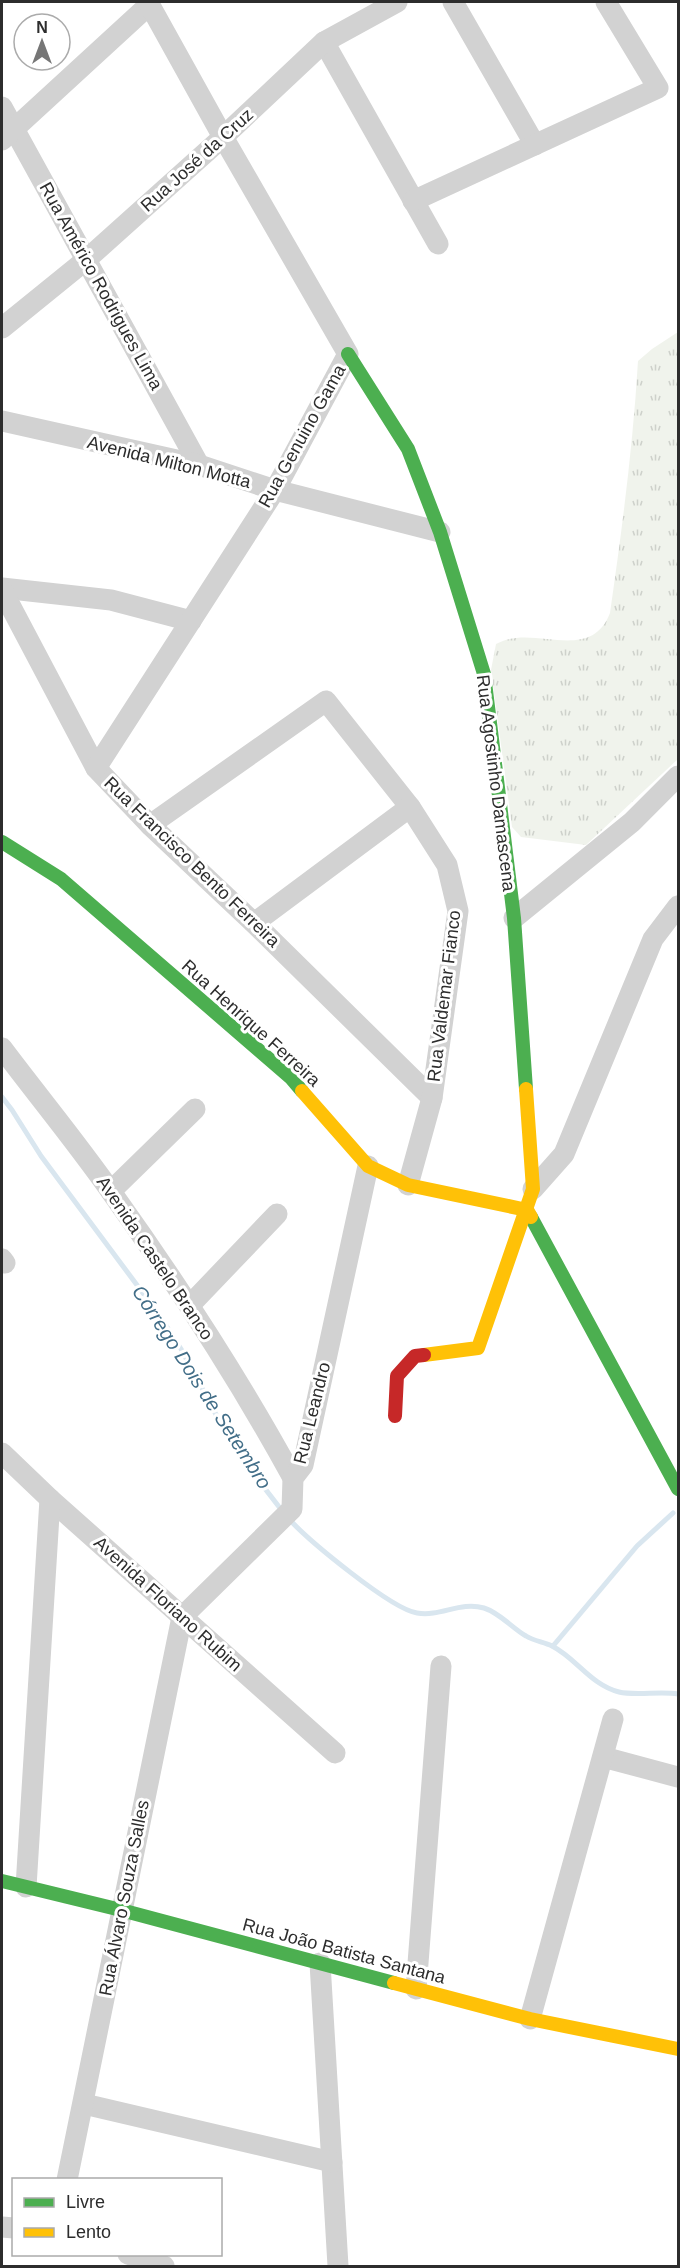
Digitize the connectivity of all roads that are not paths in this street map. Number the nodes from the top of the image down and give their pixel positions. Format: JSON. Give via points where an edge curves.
{"nodes":[{"id":1,"x":397,"y":2,"type":"edge"},
{"id":2,"x":453,"y":2,"type":"edge"},
{"id":3,"x":606,"y":2,"type":"edge"},
{"id":4,"x":149,"y":3,"type":"edge"},
{"id":5,"x":324,"y":42,"type":"junction"},
{"id":6,"x":2,"y":107,"type":"edge"},
{"id":7,"x":8,"y":134,"type":"edge"},
{"id":8,"x":223,"y":137,"type":"junction"},
{"id":9,"x":535,"y":145,"type":"junction"},
{"id":10,"x":414,"y":201,"type":"junction"},
{"id":11,"x":438,"y":244,"type":"dead end"},
{"id":12,"x":87,"y":259,"type":"junction"},
{"id":13,"x":2,"y":328,"type":"edge"},
{"id":14,"x":348,"y":354,"type":"junction"},
{"id":15,"x":2,"y":421,"type":"edge"},
{"id":16,"x":199,"y":465,"type":"junction"},
{"id":17,"x":275,"y":490,"type":"junction"},
{"id":18,"x":440,"y":532,"type":"junction"},
{"id":19,"x":2,"y":589,"type":"edge"},
{"id":20,"x":191,"y":621,"type":"junction"},
{"id":21,"x":96,"y":768,"type":"junction"},
{"id":22,"x":678,"y":776,"type":"edge"},
{"id":23,"x":410,"y":807,"type":"junction"},
{"id":24,"x":150,"y":825,"type":"junction"},
{"id":25,"x":2,"y":842,"type":"edge"},
{"id":26,"x":678,"y":906,"type":"edge"},
{"id":27,"x":514,"y":918,"type":"junction"},
{"id":28,"x":254,"y":922,"type":"junction"},
{"id":29,"x":2,"y":1048,"type":"edge"},
{"id":30,"x":432,"y":1098,"type":"junction"},
{"id":31,"x":195,"y":1109,"type":"dead end"},
{"id":32,"x":368,"y":1166,"type":"junction"},
{"id":33,"x":408,"y":1185,"type":"junction"},
{"id":34,"x":533,"y":1189,"type":"junction"},
{"id":35,"x":111,"y":1191,"type":"junction"},
{"id":36,"x":527,"y":1209,"type":"junction"},
{"id":37,"x":277,"y":1214,"type":"dead end"},
{"id":38,"x":189,"y":1305,"type":"junction"},
{"id":39,"x":394,"y":1416,"type":"dead end"},
{"id":40,"x":2,"y":1453,"type":"edge"},
{"id":41,"x":293,"y":1478,"type":"junction"},
{"id":42,"x":678,"y":1489,"type":"edge"},
{"id":43,"x":50,"y":1499,"type":"junction"},
{"id":44,"x":182,"y":1617,"type":"junction"},
{"id":45,"x":441,"y":1666,"type":"dead end"},
{"id":46,"x":613,"y":1719,"type":"dead end"},
{"id":47,"x":335,"y":1753,"type":"dead end"},
{"id":48,"x":603,"y":1757,"type":"junction"},
{"id":49,"x":678,"y":1778,"type":"edge"},
{"id":50,"x":2,"y":1881,"type":"edge"},
{"id":51,"x":26,"y":1887,"type":"junction"},
{"id":52,"x":121,"y":1910,"type":"junction"},
{"id":53,"x":320,"y":1963,"type":"junction"},
{"id":54,"x":416,"y":1989,"type":"junction"},
{"id":55,"x":530,"y":2019,"type":"junction"},
{"id":56,"x":678,"y":2049,"type":"edge"},
{"id":57,"x":84,"y":2104,"type":"junction"},
{"id":58,"x":332,"y":2162,"type":"junction"},
{"id":59,"x":67,"y":2178,"type":"edge"},
{"id":60,"x":134,"y":2256,"type":"edge"},
{"id":61,"x":162,"y":2266,"type":"edge"},
{"id":62,"x":338,"y":2266,"type":"edge"}],
"edges":[{"from":1,"to":5,"type":"street","name":"Rua José da Cruz"},
{"from":2,"to":9,"type":"street"},
{"from":3,"to":9,"type":"street","via":[[658,88]]},
{"from":4,"to":7,"type":"street"},
{"from":4,"to":8,"type":"street","name":"Rua Genuino Gama"},
{"from":5,"to":8,"type":"street","name":"Rua José da Cruz"},
{"from":5,"to":10,"type":"street"},
{"from":6,"to":7,"type":"street","name":"Rua Américo Rodrigues Lima"},
{"from":7,"to":12,"type":"street","name":"Rua Américo Rodrigues Lima"},
{"from":8,"to":12,"type":"street","name":"Rua José da Cruz"},
{"from":8,"to":14,"type":"street","name":"Rua Genuino Gama"},
{"from":9,"to":10,"type":"street"},
{"from":10,"to":11,"type":"street"},
{"from":12,"to":13,"type":"street","name":"Rua José da Cruz"},
{"from":12,"to":16,"type":"street","name":"Rua Américo Rodrigues Lima"},
{"from":14,"to":17,"type":"street","name":"Rua Genuino Gama"},
{"from":14,"to":18,"type":"street","name":"Rua Agostinho Damascena","via":[[408,449]]},
{"from":15,"to":16,"type":"street","name":"Avenida Milton Motta"},
{"from":16,"to":17,"type":"street","name":"Avenida Milton Motta"},
{"from":17,"to":18,"type":"street","name":"Avenida Milton Motta"},
{"from":17,"to":20,"type":"street","name":"Rua Genuino Gama"},
{"from":18,"to":27,"type":"street","name":"Rua Agostinho Damascena","via":[[484,674]]},
{"from":19,"to":20,"type":"street","via":[[111,600]]},
{"from":19,"to":21,"type":"street","name":"Rua Francisco Bento Ferreira"},
{"from":20,"to":21,"type":"street","name":"Rua Genuino Gama"},
{"from":21,"to":24,"type":"street","name":"Rua Francisco Bento Ferreira"},
{"from":22,"to":27,"type":"street","name":"Rua Agostinho Damascena","via":[[632,822]]},
{"from":23,"to":24,"type":"street","name":"Rua Valdemar Fianco","via":[[326,701]]},
{"from":23,"to":28,"type":"street"},
{"from":23,"to":30,"type":"street","name":"Rua Valdemar Fianco","via":[[447,865],[458,911]]},
{"from":24,"to":28,"type":"street","name":"Rua Francisco Bento Ferreira"},
{"from":25,"to":32,"type":"street","name":"Rua Henrique Ferreira","via":[[61,879],[291,1078]]},
{"from":26,"to":34,"type":"street","via":[[653,939],[564,1154]]},
{"from":27,"to":34,"type":"street","name":"Rua Agostinho Damascena"},
{"from":28,"to":30,"type":"street","name":"Rua Francisco Bento Ferreira"},
{"from":29,"to":35,"type":"street","name":"Avenida Castelo Branco"},
{"from":30,"to":33,"type":"street","name":"Rua Valdemar Fianco"},
{"from":31,"to":35,"type":"street"},
{"from":32,"to":33,"type":"street","name":"Rua Henrique Ferreira"},
{"from":32,"to":41,"type":"street","name":"Rua Leandro","via":[[303,1464]]},
{"from":33,"to":36,"type":"street","name":"Rua Henrique Ferreira"},
{"from":34,"to":36,"type":"street","name":"Rua Agostinho Damascena"},
{"from":35,"to":38,"type":"street","name":"Avenida Castelo Branco"},
{"from":36,"to":39,"type":"street","name":"Rua Agostinho Damascena","via":[[478,1348],[415,1356],[397,1376]]},
{"from":36,"to":42,"type":"street"},
{"from":37,"to":38,"type":"street"},
{"from":38,"to":41,"type":"street","name":"Avenida Castelo Branco"},
{"from":40,"to":43,"type":"street","name":"Avenida Floriano Rubim"},
{"from":41,"to":44,"type":"street","name":"Rua Leandro","via":[[292,1509]]},
{"from":43,"to":44,"type":"street","name":"Avenida Floriano Rubim"},
{"from":43,"to":51,"type":"street"},
{"from":44,"to":47,"type":"street","name":"Avenida Floriano Rubim"},
{"from":44,"to":52,"type":"street","name":"Rua Álvaro Souza Salles"},
{"from":45,"to":54,"type":"street"},
{"from":46,"to":48,"type":"street"},
{"from":48,"to":49,"type":"street"},
{"from":48,"to":55,"type":"street"},
{"from":50,"to":51,"type":"street","name":"Rua João Batista Santana"},
{"from":51,"to":52,"type":"street","name":"Rua João Batista Santana"},
{"from":52,"to":53,"type":"street","name":"Rua João Batista Santana"},
{"from":52,"to":57,"type":"street","name":"Rua Álvaro Souza Salles"},
{"from":53,"to":54,"type":"street","name":"Rua João Batista Santana"},
{"from":53,"to":58,"type":"street"},
{"from":54,"to":55,"type":"street","name":"Rua João Batista Santana"},
{"from":55,"to":56,"type":"street","name":"Rua João Batista Santana"},
{"from":57,"to":58,"type":"street"},
{"from":57,"to":59,"type":"street","name":"Rua Álvaro Souza Salles"},
{"from":58,"to":62,"type":"street"},
{"from":60,"to":61,"type":"street"}]}
